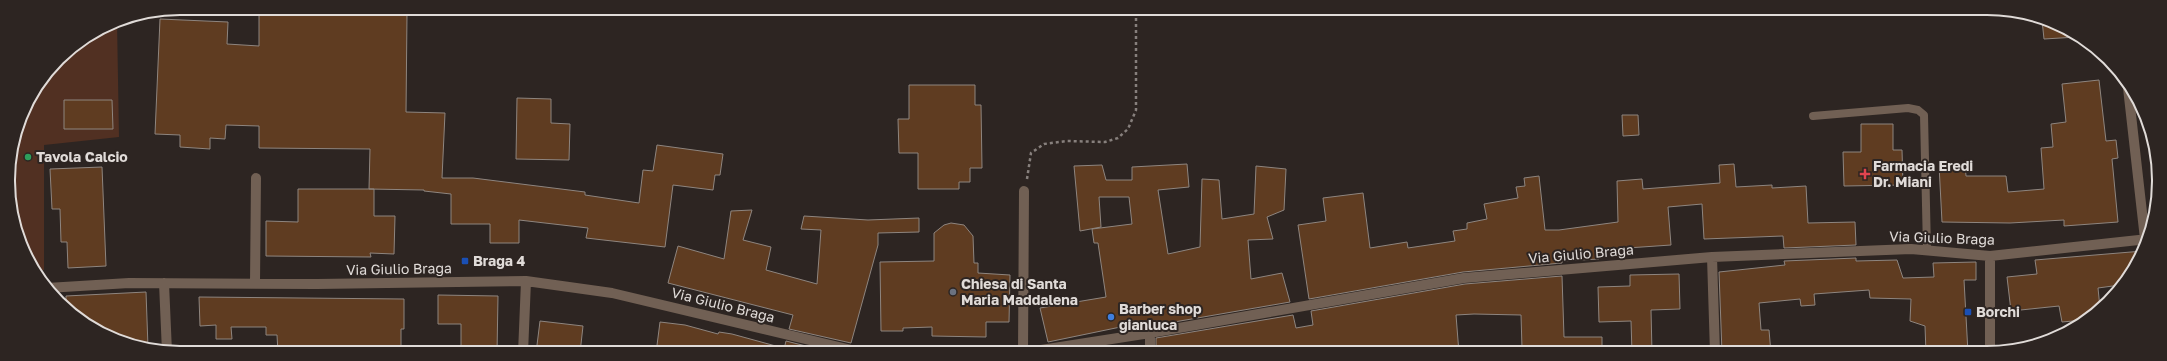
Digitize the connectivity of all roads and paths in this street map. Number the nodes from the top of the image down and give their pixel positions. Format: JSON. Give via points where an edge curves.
{"nodes":[{"id":1,"x":1136,"y":15,"type":"edge"},
{"id":2,"x":2129,"y":97,"type":"edge"},
{"id":3,"x":1813,"y":116,"type":"dead end"},
{"id":4,"x":256,"y":178,"type":"dead end"},
{"id":5,"x":1024,"y":191,"type":"joint"},
{"id":6,"x":2145,"y":228,"type":"edge"},
{"id":7,"x":2141,"y":240,"type":"edge"},
{"id":8,"x":1927,"y":250,"type":"junction"},
{"id":9,"x":1990,"y":256,"type":"junction"},
{"id":10,"x":1712,"y":257,"type":"junction"},
{"id":11,"x":526,"y":281,"type":"junction"},
{"id":12,"x":164,"y":283,"type":"junction"},
{"id":13,"x":255,"y":283,"type":"junction"},
{"id":14,"x":54,"y":288,"type":"edge"},
{"id":15,"x":1150,"y":333,"type":"junction"},
{"id":16,"x":167,"y":346,"type":"edge"},
{"id":17,"x":523,"y":346,"type":"edge"},
{"id":18,"x":835,"y":346,"type":"edge"},
{"id":19,"x":1023,"y":346,"type":"edge"},
{"id":20,"x":1063,"y":346,"type":"edge"},
{"id":21,"x":1150,"y":346,"type":"edge"},
{"id":22,"x":1715,"y":346,"type":"edge"},
{"id":23,"x":1990,"y":346,"type":"edge"}],
"edges":[{"from":1,"to":5,"type":"path","via":[[1136,110],[1128,129],[1118,138],[1105,142],[1067,141],[1044,144],[1031,153]]},
{"from":2,"to":6,"type":"street"},
{"from":3,"to":8,"type":"lane","via":[[1908,108],[1918,110],[1924,115]]},
{"from":4,"to":13,"type":"street"},
{"from":5,"to":19,"type":"street"},
{"from":7,"to":9,"type":"street","name":"Via Giulio Braga"},
{"from":8,"to":9,"type":"street","name":"Via Giulio Braga"},
{"from":8,"to":10,"type":"street","name":"Via Giulio Braga"},
{"from":9,"to":23,"type":"street"},
{"from":10,"to":15,"type":"street","name":"Via Giulio Braga","via":[[1464,278]]},
{"from":10,"to":22,"type":"street"},
{"from":11,"to":13,"type":"street","name":"Via Giulio Braga"},
{"from":11,"to":17,"type":"street"},
{"from":11,"to":18,"type":"street","name":"Via Giulio Braga","via":[[612,293]]},
{"from":12,"to":13,"type":"street","name":"Via Giulio Braga"},
{"from":12,"to":14,"type":"street","name":"Via Giulio Braga"},
{"from":12,"to":16,"type":"street"},
{"from":15,"to":20,"type":"street","name":"Via Giulio Braga"},
{"from":15,"to":21,"type":"street"}]}
